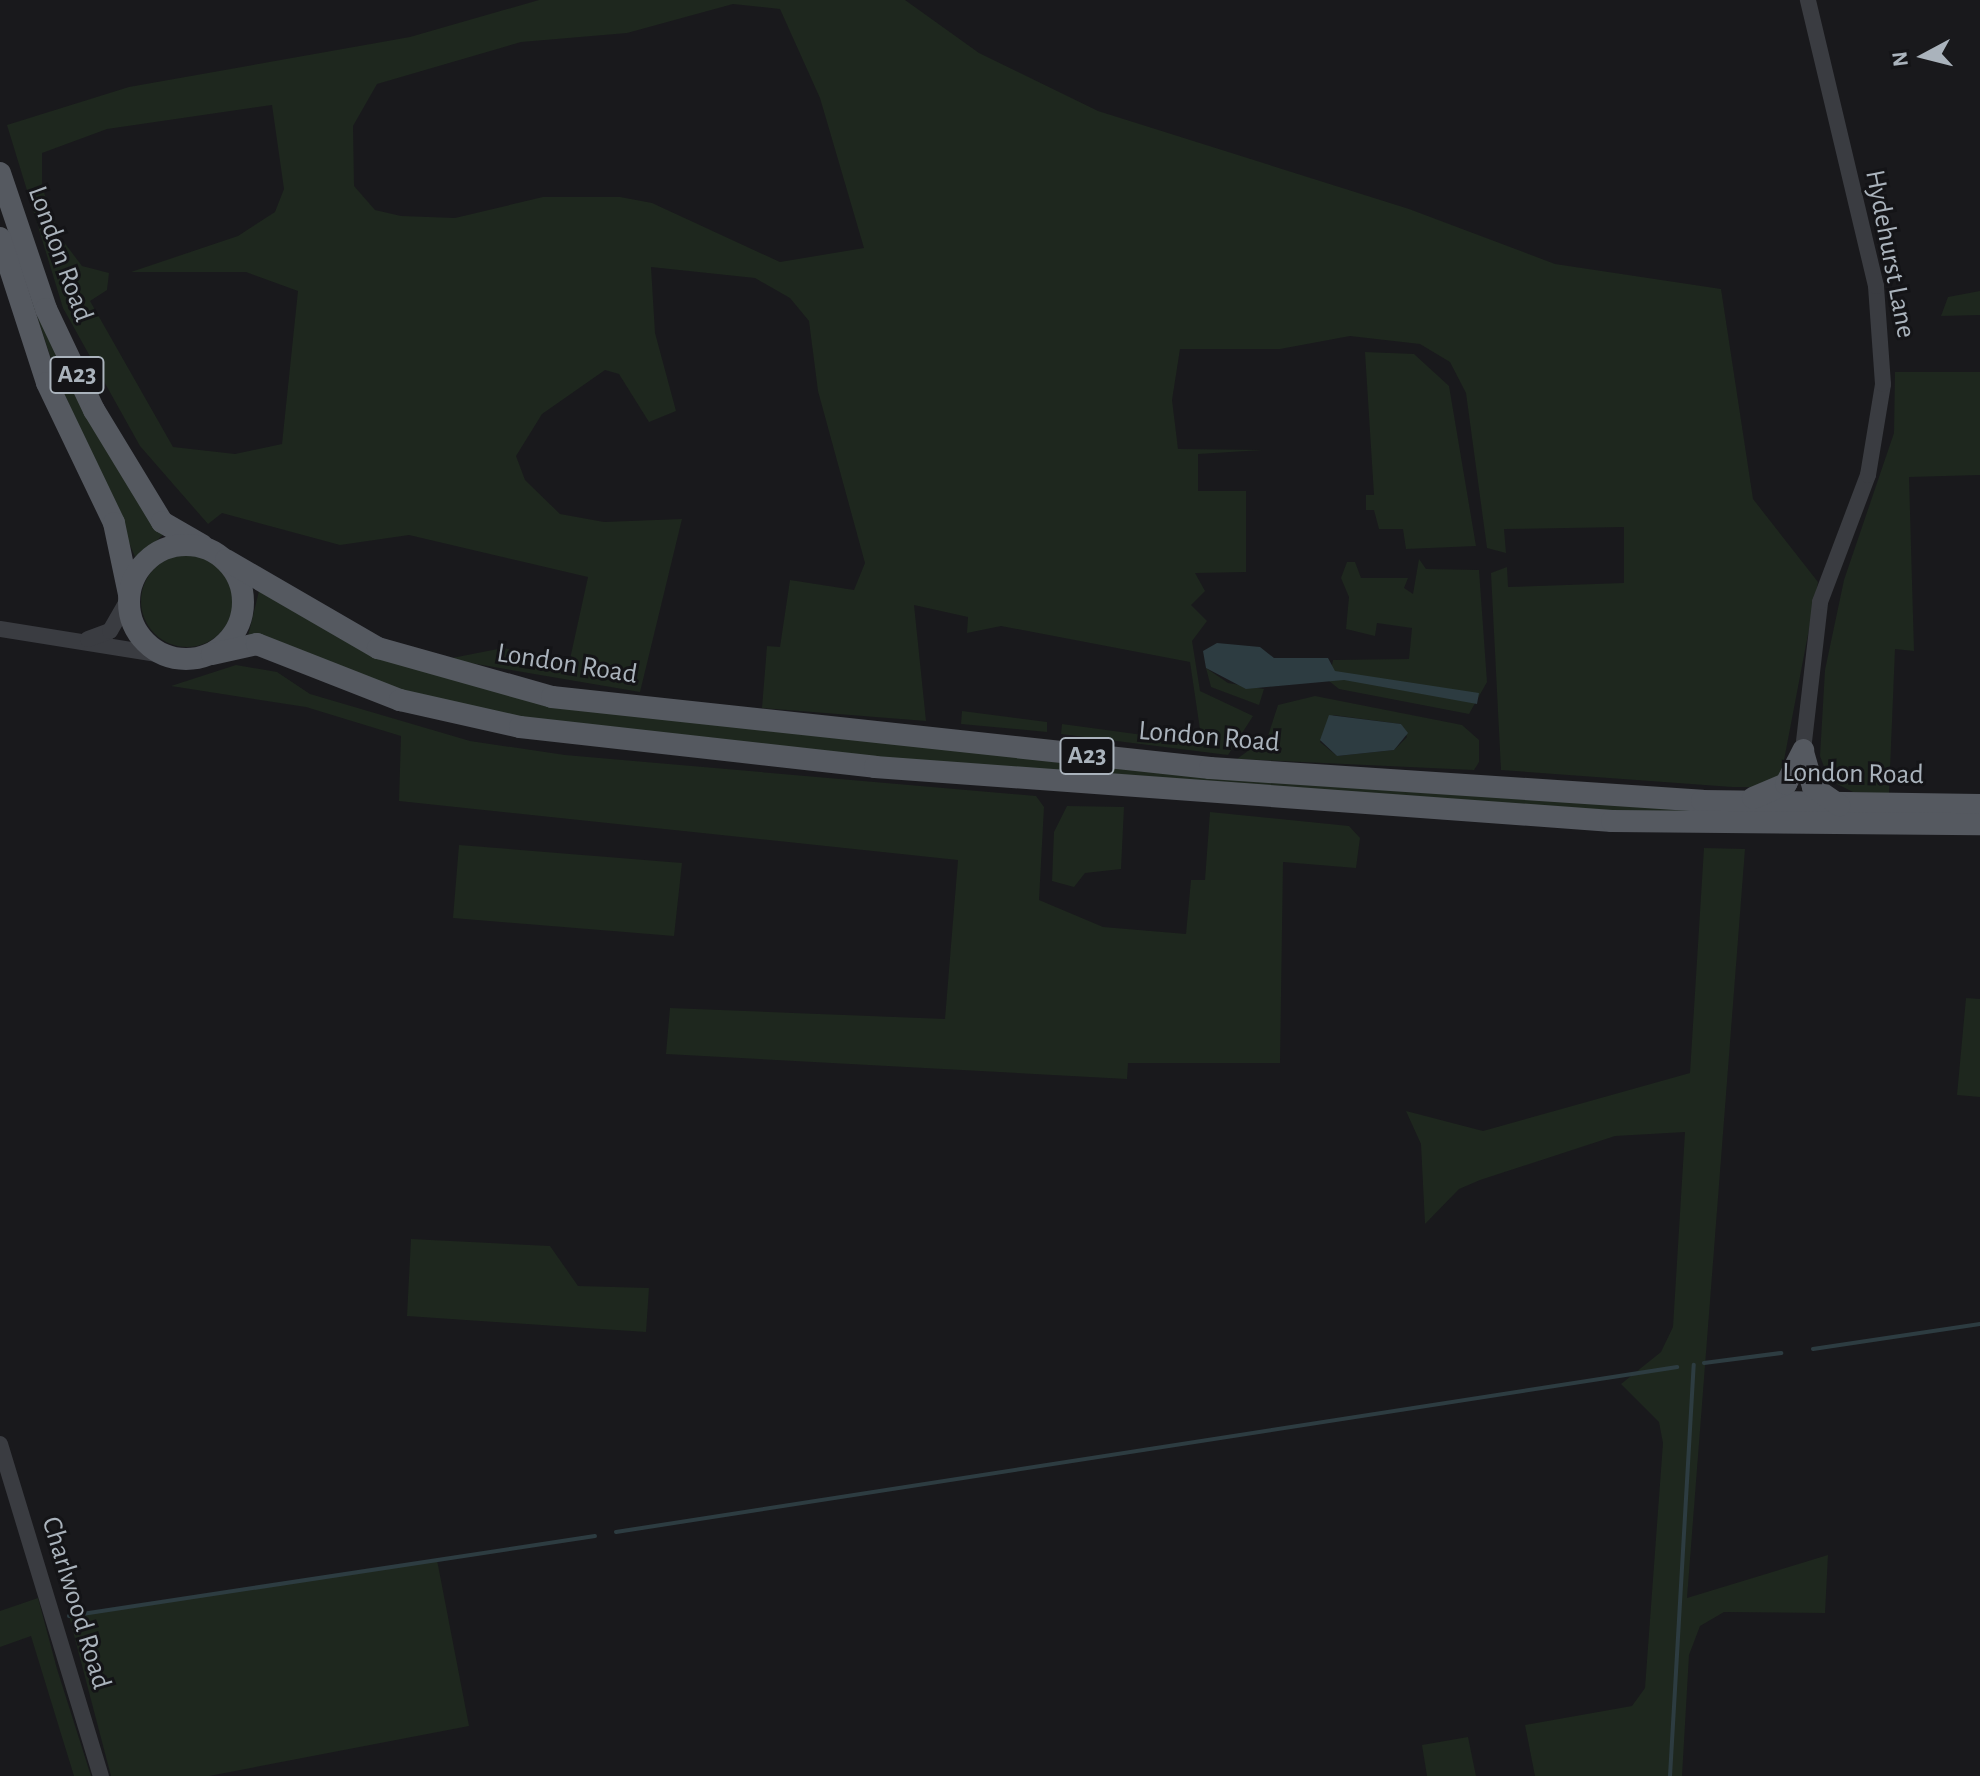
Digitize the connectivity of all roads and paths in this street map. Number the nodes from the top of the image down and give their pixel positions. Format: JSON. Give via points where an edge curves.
{"nodes":[{"id":1,"x":1808,"y":0,"type":"edge"},
{"id":2,"x":0,"y":173,"type":"edge"},
{"id":3,"x":0,"y":238,"type":"edge"},
{"id":4,"x":202,"y":545,"type":"junction"},
{"id":5,"x":226,"y":560,"type":"junction"},
{"id":6,"x":129,"y":596,"type":"junction"},
{"id":7,"x":0,"y":629,"type":"edge"},
{"id":8,"x":82,"y":639,"type":"junction"},
{"id":9,"x":212,"y":654,"type":"junction"},
{"id":10,"x":162,"y":655,"type":"junction"},
{"id":11,"x":1803,"y":750,"type":"junction"},
{"id":12,"x":1702,"y":801,"type":"junction"},
{"id":13,"x":1980,"y":805,"type":"edge"},
{"id":14,"x":1842,"y":806,"type":"junction"},
{"id":15,"x":1980,"y":824,"type":"edge"},
{"id":16,"x":0,"y":1444,"type":"edge"},
{"id":17,"x":101,"y":1776,"type":"edge"}],
"edges":[{"from":1,"to":11,"type":"street","name":"Hydehurst Lane","via":[[1876,286],[1884,371],[1871,463],[1820,602]]},
{"from":2,"to":4,"type":"main road","name":"London Road","number":"A23","via":[[46,309],[94,410],[162,522]]},
{"from":3,"to":6,"type":"main road","name":"London Road","number":"A23","via":[[47,383],[114,523]]},
{"from":4,"to":5,"type":"main road"},
{"from":4,"to":6,"type":"main road","via":[[177,544],[155,555]]},
{"from":5,"to":9,"type":"main road","via":[[242,609]]},
{"from":5,"to":12,"type":"main road","name":"London Road","number":"A23","via":[[378,648],[552,697],[1210,768]]},
{"from":6,"to":8,"type":"street","via":[[110,631]]},
{"from":6,"to":10,"type":"main road","via":[[137,634]]},
{"from":7,"to":8,"type":"street"},
{"from":8,"to":10,"type":"street"},
{"from":9,"to":10,"type":"main road"},
{"from":9,"to":15,"type":"main road","name":"London Road","number":"A23","via":[[264,646],[382,695],[520,727],[875,767],[1612,821]]},
{"from":11,"to":12,"type":"main road","via":[[1794,775],[1774,792]]},
{"from":11,"to":14,"type":"main road","via":[[1813,787]]},
{"from":12,"to":14,"type":"main road","name":"London Road","number":"A23"},
{"from":13,"to":14,"type":"main road","name":"London Road","number":"A23"},
{"from":16,"to":17,"type":"street","name":"Charlwood Road"}]}
